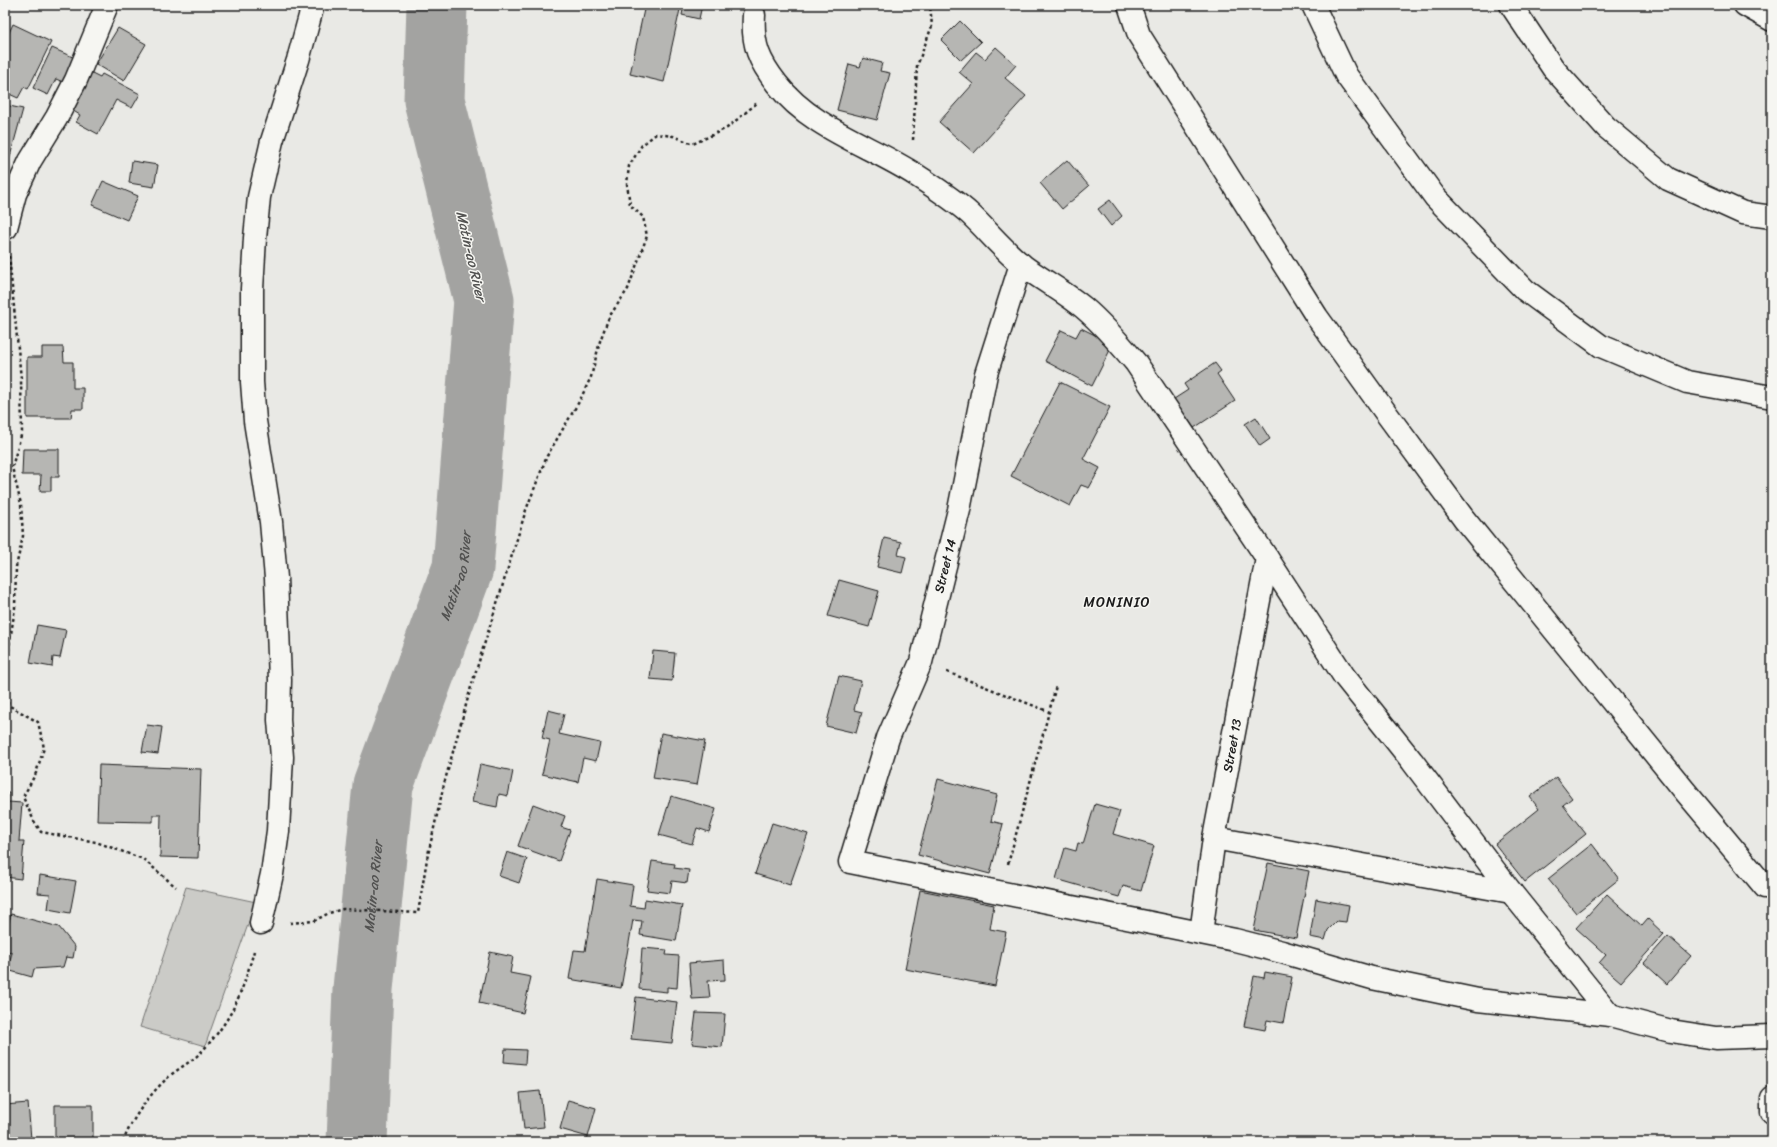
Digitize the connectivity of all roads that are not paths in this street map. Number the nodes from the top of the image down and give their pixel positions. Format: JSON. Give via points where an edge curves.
{"nodes":[{"id":1,"x":107,"y":5,"type":"edge"},
{"id":2,"x":313,"y":5,"type":"edge"},
{"id":3,"x":1129,"y":5,"type":"edge"},
{"id":4,"x":1313,"y":5,"type":"edge"},
{"id":5,"x":1511,"y":5,"type":"edge"},
{"id":6,"x":1745,"y":5,"type":"edge"},
{"id":7,"x":754,"y":15,"type":"dead end"},
{"id":8,"x":1772,"y":20,"type":"edge"},
{"id":9,"x":1772,"y":218,"type":"edge"},
{"id":10,"x":6,"y":228,"type":"road end"},
{"id":11,"x":1021,"y":264,"type":"junction"},
{"id":12,"x":1772,"y":396,"type":"edge"},
{"id":13,"x":1267,"y":558,"type":"junction"},
{"id":14,"x":1214,"y":838,"type":"junction"},
{"id":15,"x":1772,"y":886,"type":"edge"},
{"id":16,"x":1511,"y":892,"type":"junction"},
{"id":17,"x":261,"y":924,"type":"road end"},
{"id":18,"x":1201,"y":934,"type":"junction"},
{"id":19,"x":1610,"y":1015,"type":"junction"},
{"id":20,"x":1772,"y":1036,"type":"edge"},
{"id":21,"x":1772,"y":1098,"type":"edge"},
{"id":22,"x":1772,"y":1112,"type":"edge"}],
"edges":[{"from":1,"to":10,"type":"street","via":[[76,80],[15,194]]},
{"from":2,"to":17,"type":"street","via":[[272,141],[259,197],[252,289],[252,382],[276,578],[282,757],[278,831]]},
{"from":3,"to":15,"type":"street","via":[[1139,35],[1186,110],[1317,317],[1386,413],[1464,519],[1684,790],[1766,887]]},
{"from":4,"to":12,"type":"street","via":[[1346,75],[1435,197],[1525,290],[1600,346],[1687,382]]},
{"from":5,"to":9,"type":"street","via":[[1553,68],[1606,127],[1668,179],[1743,213]]},
{"from":6,"to":8,"type":"street"},
{"from":7,"to":11,"type":"street","via":[[753,31],[759,57],[778,85],[805,112],[914,173],[968,213]]},
{"from":11,"to":13,"type":"street","via":[[1084,308],[1112,334],[1136,363]]},
{"from":11,"to":18,"type":"street","name":"Street 14","via":[[986,374],[958,510],[921,662],[888,738],[850,862]]},
{"from":13,"to":14,"type":"street","name":"Street 13"},
{"from":13,"to":16,"type":"street","via":[[1344,676]]},
{"from":14,"to":16,"type":"street"},
{"from":14,"to":18,"type":"street","name":"Street 13"},
{"from":16,"to":19,"type":"street"},
{"from":18,"to":19,"type":"street","via":[[1282,952],[1372,978],[1478,1000]]},
{"from":19,"to":20,"type":"street","via":[[1671,1031],[1716,1038]]},
{"from":21,"to":22,"type":"street"}]}
